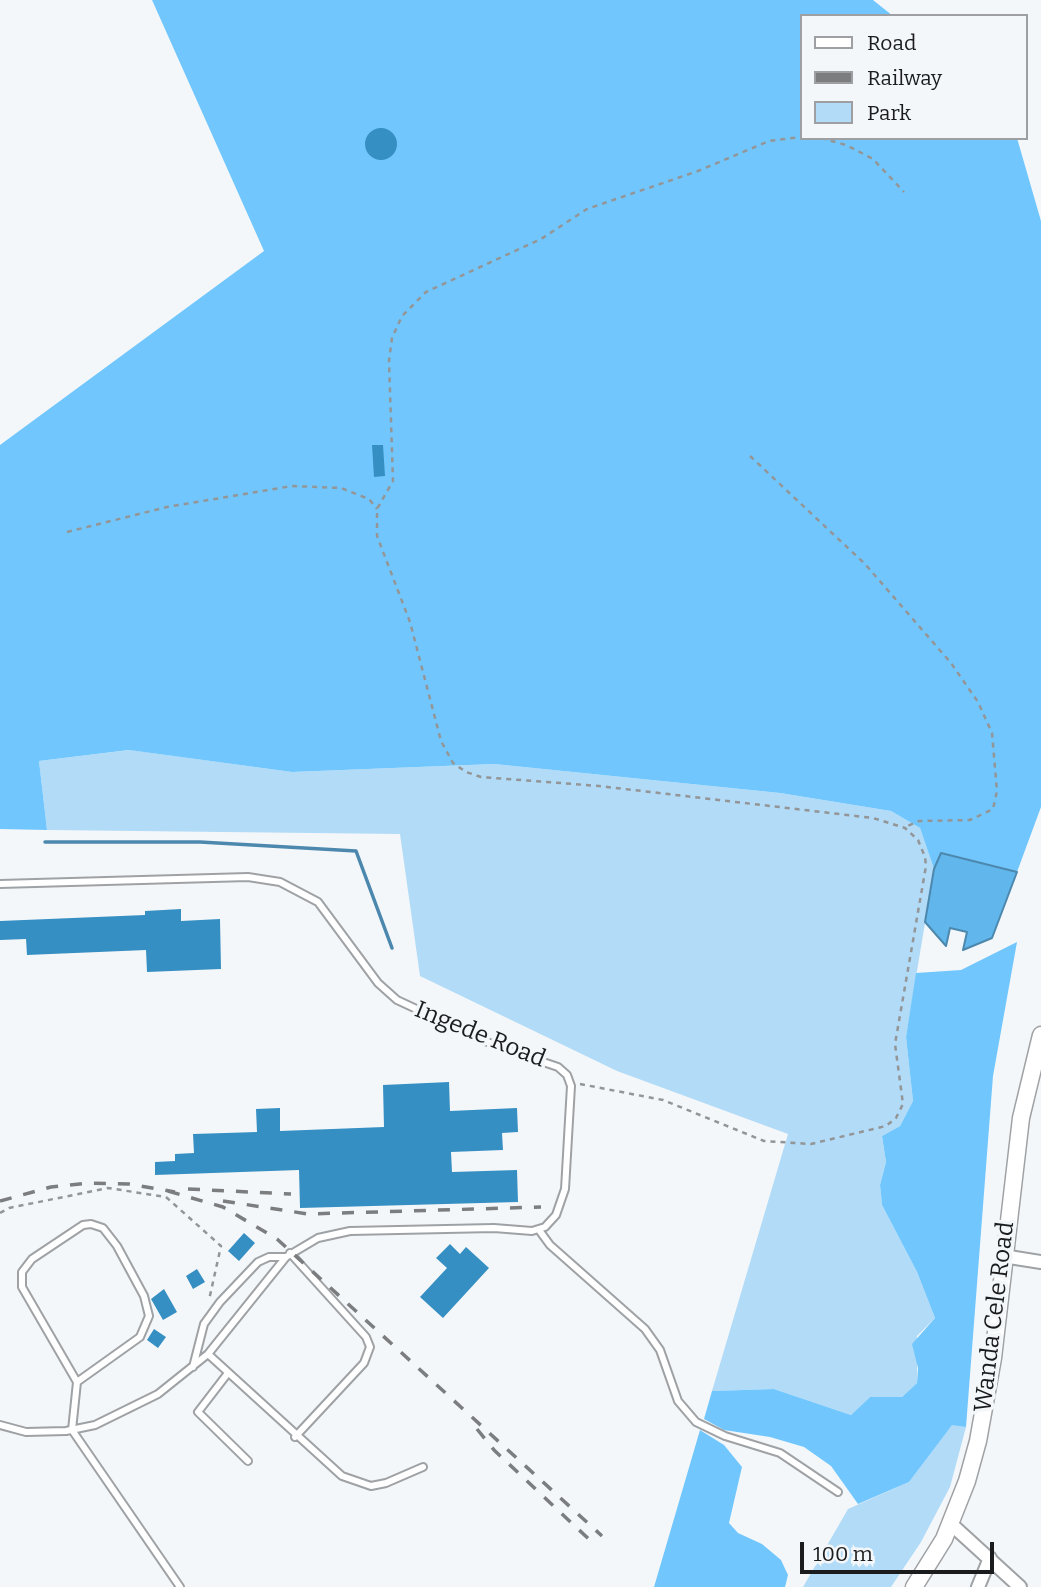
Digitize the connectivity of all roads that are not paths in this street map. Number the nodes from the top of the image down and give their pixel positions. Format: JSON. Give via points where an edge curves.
{"nodes":[{"id":1,"x":0,"y":884,"type":"edge"},
{"id":2,"x":1041,"y":1035,"type":"edge"},
{"id":3,"x":539,"y":1230,"type":"junction"},
{"id":4,"x":288,"y":1255,"type":"junction"},
{"id":5,"x":1003,"y":1256,"type":"junction"},
{"id":6,"x":1041,"y":1262,"type":"edge"},
{"id":7,"x":208,"y":1354,"type":"junction"},
{"id":8,"x":193,"y":1368,"type":"junction"},
{"id":9,"x":228,"y":1373,"type":"junction"},
{"id":10,"x":77,"y":1382,"type":"junction"},
{"id":11,"x":0,"y":1425,"type":"edge"},
{"id":12,"x":8,"y":1428,"type":"junction"},
{"id":13,"x":72,"y":1430,"type":"junction"},
{"id":14,"x":0,"y":1433,"type":"edge"},
{"id":15,"x":295,"y":1437,"type":"junction"},
{"id":16,"x":248,"y":1461,"type":"dead end"},
{"id":17,"x":423,"y":1468,"type":"dead end"},
{"id":18,"x":838,"y":1492,"type":"dead end"},
{"id":19,"x":951,"y":1524,"type":"junction"},
{"id":20,"x":990,"y":1558,"type":"junction"},
{"id":21,"x":180,"y":1587,"type":"edge"},
{"id":22,"x":914,"y":1587,"type":"edge"},
{"id":23,"x":978,"y":1587,"type":"edge"},
{"id":24,"x":1020,"y":1587,"type":"edge"}],
"edges":[{"from":1,"to":3,"type":"lane","name":"Ingede Road","via":[[248,877],[280,882],[318,902],[378,983],[397,1000],[496,1046],[558,1067],[570,1082],[565,1189],[551,1222]]},
{"from":2,"to":5,"type":"street","name":"Wanda Cele Road","via":[[1021,1118]]},
{"from":3,"to":4,"type":"lane","via":[[350,1231],[318,1238]]},
{"from":3,"to":18,"type":"lane","via":[[645,1329],[660,1350],[678,1401],[696,1422],[780,1453]]},
{"from":4,"to":7,"type":"lane"},
{"from":4,"to":8,"type":"lane","via":[[258,1262],[204,1324]]},
{"from":4,"to":15,"type":"lane","via":[[366,1337],[370,1347],[364,1363]]},
{"from":5,"to":6,"type":"street"},
{"from":5,"to":19,"type":"street","name":"Wanda Cele Road","via":[[986,1403]]},
{"from":7,"to":8,"type":"lane"},
{"from":7,"to":9,"type":"lane"},
{"from":8,"to":13,"type":"lane","via":[[126,1411]]},
{"from":9,"to":15,"type":"lane"},
{"from":9,"to":16,"type":"lane","via":[[198,1412]]},
{"from":10,"to":10,"type":"lane","via":[[140,1337],[149,1316],[144,1296],[117,1246],[103,1228],[91,1224],[32,1259],[20,1280]]},
{"from":10,"to":13,"type":"lane"},
{"from":11,"to":12,"type":"lane"},
{"from":12,"to":13,"type":"lane","via":[[49,1433]]},
{"from":12,"to":14,"type":"lane"},
{"from":13,"to":21,"type":"lane"},
{"from":15,"to":17,"type":"lane","via":[[354,1482],[386,1483]]},
{"from":19,"to":20,"type":"street"},
{"from":19,"to":22,"type":"street","name":"Wanda Cele Road"},
{"from":20,"to":23,"type":"street"},
{"from":20,"to":24,"type":"street"}]}
